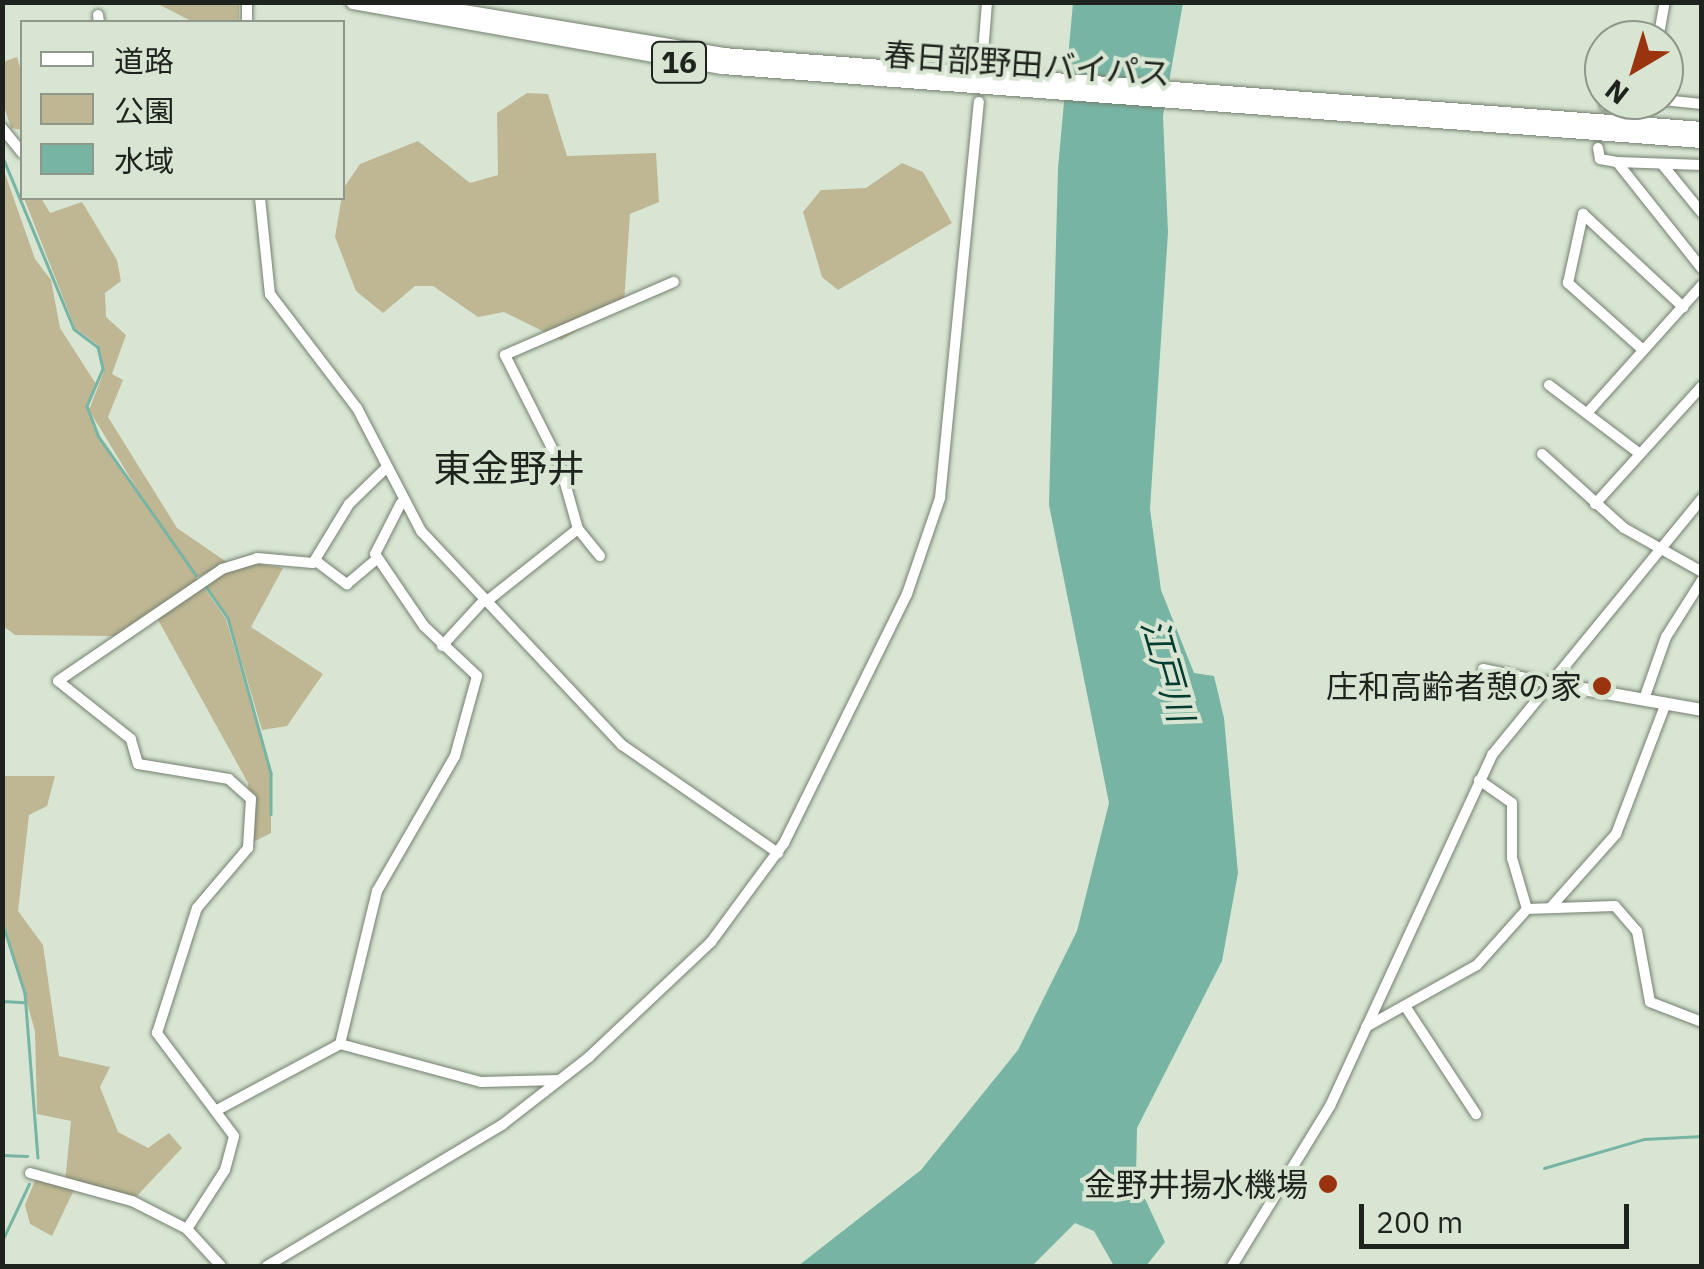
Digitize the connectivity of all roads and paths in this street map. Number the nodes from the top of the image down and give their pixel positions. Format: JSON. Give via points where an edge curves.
{"nodes":[{"id":1,"x":354,"y":2,"type":"edge"},
{"id":2,"x":404,"y":2,"type":"edge"},
{"id":3,"x":987,"y":2,"type":"edge"},
{"id":4,"x":982,"y":66,"type":"dead end"},
{"id":5,"x":1010,"y":86,"type":"junction"},
{"id":6,"x":979,"y":102,"type":"dead end"},
{"id":7,"x":1545,"y":123,"type":"junction"},
{"id":8,"x":2,"y":128,"type":"edge"},
{"id":9,"x":1702,"y":129,"type":"edge"},
{"id":10,"x":1702,"y":141,"type":"edge"},
{"id":11,"x":1598,"y":148,"type":"dead end"},
{"id":12,"x":20,"y":150,"type":"edge"},
{"id":13,"x":1617,"y":162,"type":"junction"},
{"id":14,"x":1662,"y":164,"type":"junction"},
{"id":15,"x":1702,"y":165,"type":"edge"},
{"id":16,"x":260,"y":200,"type":"edge"},
{"id":17,"x":1702,"y":213,"type":"edge"},
{"id":18,"x":1702,"y":269,"type":"edge"},
{"id":19,"x":674,"y":282,"type":"dead end"},
{"id":20,"x":1702,"y":285,"type":"edge"},
{"id":21,"x":1683,"y":307,"type":"junction"},
{"id":22,"x":1644,"y":350,"type":"junction"},
{"id":23,"x":1550,"y":386,"type":"dead end"},
{"id":24,"x":1702,"y":386,"type":"edge"},
{"id":25,"x":1589,"y":411,"type":"junction"},
{"id":26,"x":1639,"y":453,"type":"junction"},
{"id":27,"x":1542,"y":454,"type":"dead end"},
{"id":28,"x":385,"y":468,"type":"junction"},
{"id":29,"x":402,"y":503,"type":"junction"},
{"id":30,"x":1595,"y":504,"type":"junction"},
{"id":31,"x":1698,"y":505,"type":"edge"},
{"id":32,"x":578,"y":529,"type":"junction"},
{"id":33,"x":1654,"y":550,"type":"junction"},
{"id":34,"x":600,"y":556,"type":"dead end"},
{"id":35,"x":378,"y":558,"type":"junction"},
{"id":36,"x":316,"y":560,"type":"junction"},
{"id":37,"x":1702,"y":572,"type":"edge"},
{"id":38,"x":1702,"y":580,"type":"edge"},
{"id":39,"x":486,"y":600,"type":"junction"},
{"id":40,"x":442,"y":646,"type":"junction"},
{"id":41,"x":1483,"y":669,"type":"dead end"},
{"id":42,"x":1549,"y":682,"type":"junction"},
{"id":43,"x":1644,"y":700,"type":"junction"},
{"id":44,"x":1666,"y":704,"type":"junction"},
{"id":45,"x":1702,"y":710,"type":"edge"},
{"id":46,"x":1479,"y":780,"type":"junction"},
{"id":47,"x":778,"y":852,"type":"junction"},
{"id":48,"x":1551,"y":906,"type":"junction"},
{"id":49,"x":1527,"y":909,"type":"junction"},
{"id":50,"x":1407,"y":1009,"type":"junction"},
{"id":51,"x":1702,"y":1022,"type":"edge"},
{"id":52,"x":1366,"y":1027,"type":"junction"},
{"id":53,"x":340,"y":1044,"type":"junction"},
{"id":54,"x":559,"y":1080,"type":"junction"},
{"id":55,"x":219,"y":1109,"type":"junction"},
{"id":56,"x":1476,"y":1114,"type":"dead end"},
{"id":57,"x":30,"y":1173,"type":"dead end"},
{"id":58,"x":187,"y":1229,"type":"junction"},
{"id":59,"x":221,"y":1266,"type":"edge"},
{"id":60,"x":268,"y":1266,"type":"edge"},
{"id":61,"x":1232,"y":1266,"type":"edge"}],
"edges":[{"from":1,"to":5,"type":"highway","name":"春日部野田バイパス","number":"16","via":[[636,57]]},
{"from":2,"to":5,"type":"highway","name":"春日部野田バイパス","number":"16","via":[[636,44]]},
{"from":3,"to":4,"type":"street"},
{"from":5,"to":7,"type":"highway","name":"春日部野田バイパス","number":"16"},
{"from":6,"to":47,"type":"street","via":[[968,279],[932,522],[888,636]]},
{"from":7,"to":9,"type":"highway","name":"春日部野田バイパス","number":"16"},
{"from":7,"to":10,"type":"highway","name":"春日部野田バイパス","number":"16"},
{"from":8,"to":12,"type":"street"},
{"from":11,"to":13,"type":"street","via":[[1600,159]]},
{"from":13,"to":14,"type":"street"},
{"from":13,"to":18,"type":"street"},
{"from":14,"to":15,"type":"street"},
{"from":14,"to":17,"type":"street"},
{"from":16,"to":28,"type":"street","via":[[270,294],[357,408]]},
{"from":19,"to":32,"type":"street","via":[[505,355],[558,462]]},
{"from":20,"to":21,"type":"street"},
{"from":21,"to":22,"type":"street"},
{"from":21,"to":22,"type":"street","via":[[1583,214],[1568,284]]},
{"from":22,"to":25,"type":"street"},
{"from":23,"to":25,"type":"street"},
{"from":24,"to":26,"type":"street"},
{"from":25,"to":26,"type":"street"},
{"from":26,"to":30,"type":"street"},
{"from":27,"to":30,"type":"street"},
{"from":28,"to":29,"type":"street"},
{"from":28,"to":36,"type":"street","via":[[349,504]]},
{"from":29,"to":35,"type":"street","via":[[374,541]]},
{"from":29,"to":39,"type":"street"},
{"from":30,"to":33,"type":"street"},
{"from":31,"to":33,"type":"street"},
{"from":32,"to":34,"type":"street"},
{"from":32,"to":39,"type":"street"},
{"from":33,"to":37,"type":"street"},
{"from":33,"to":42,"type":"street"},
{"from":35,"to":36,"type":"street","via":[[347,584]]},
{"from":35,"to":40,"type":"street"},
{"from":36,"to":55,"type":"street","via":[[257,558],[222,570],[58,681],[130,739],[138,764],[229,779],[251,800],[248,848],[197,908],[157,1033]]},
{"from":38,"to":43,"type":"street","via":[[1666,637]]},
{"from":39,"to":40,"type":"street"},
{"from":39,"to":47,"type":"street","via":[[635,756]]},
{"from":40,"to":53,"type":"street","via":[[477,676],[466,722],[377,891]]},
{"from":41,"to":42,"type":"street"},
{"from":42,"to":43,"type":"main road"},
{"from":42,"to":46,"type":"street"},
{"from":43,"to":44,"type":"main road"},
{"from":44,"to":45,"type":"main road"},
{"from":44,"to":48,"type":"street","via":[[1616,834]]},
{"from":46,"to":49,"type":"street","via":[[1512,804],[1512,858]]},
{"from":46,"to":52,"type":"street"},
{"from":47,"to":54,"type":"street","via":[[711,942]]},
{"from":48,"to":49,"type":"street"},
{"from":48,"to":51,"type":"street","via":[[1622,909],[1636,931],[1650,1002]]},
{"from":49,"to":50,"type":"street","via":[[1477,965]]},
{"from":50,"to":52,"type":"street"},
{"from":50,"to":56,"type":"street"},
{"from":52,"to":61,"type":"street"},
{"from":53,"to":54,"type":"street","via":[[481,1082]]},
{"from":53,"to":55,"type":"street"},
{"from":54,"to":60,"type":"street","via":[[503,1124]]},
{"from":55,"to":58,"type":"street","via":[[232,1152]]},
{"from":57,"to":58,"type":"street","via":[[132,1201]]},
{"from":58,"to":59,"type":"street"}]}
